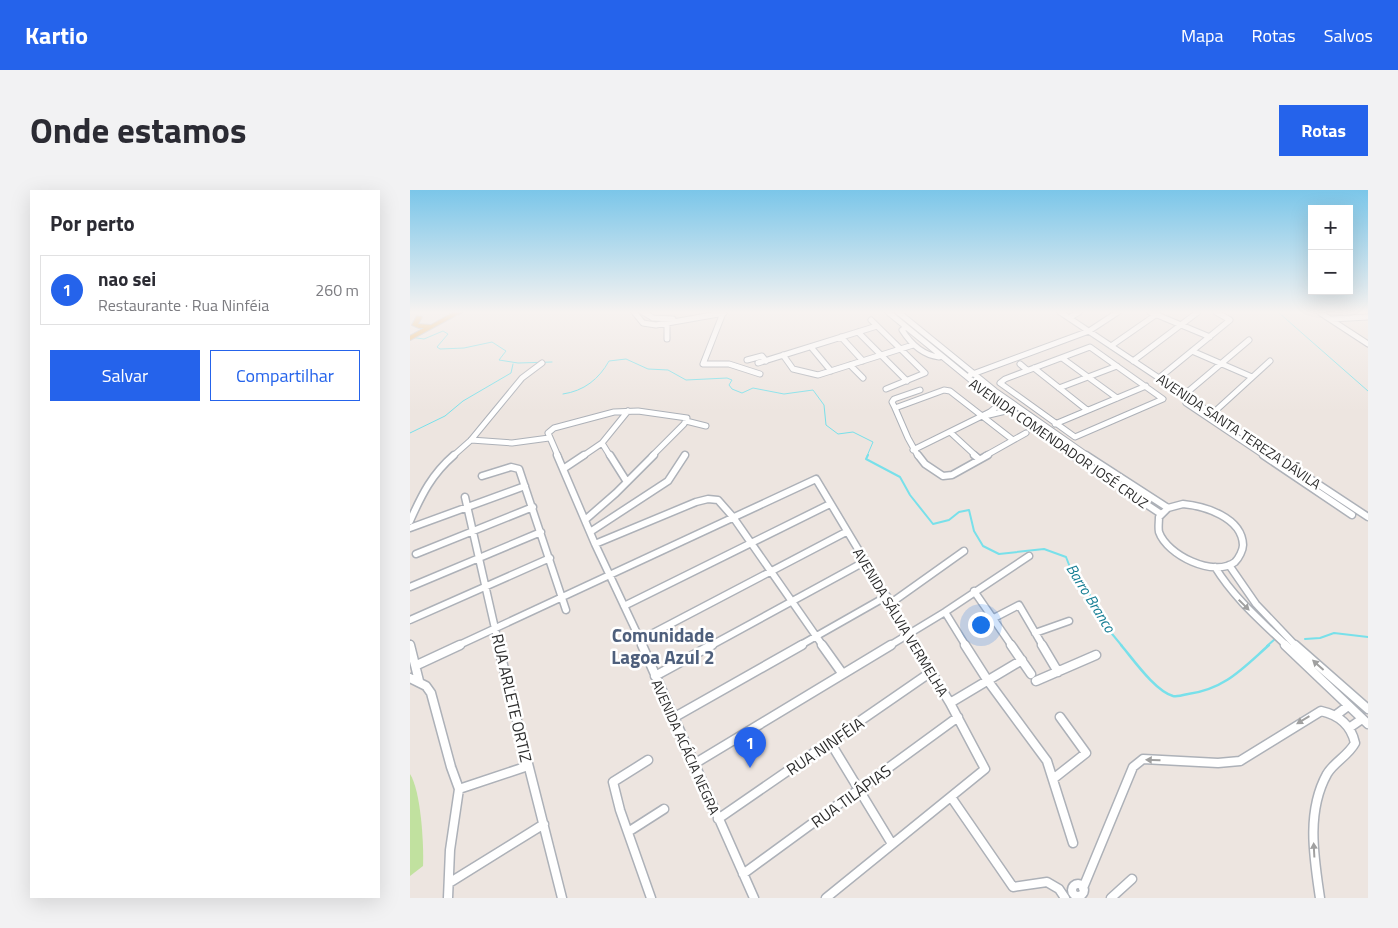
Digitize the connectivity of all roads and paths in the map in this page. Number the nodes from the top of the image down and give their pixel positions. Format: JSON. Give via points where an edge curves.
{"nodes":[{"id":1,"x":711,"y":345,"type":"edge"},
{"id":2,"x":817,"y":345,"type":"edge"},
{"id":3,"x":848,"y":345,"type":"edge"},
{"id":4,"x":871,"y":345,"type":"edge"},
{"id":5,"x":897,"y":345,"type":"edge"},
{"id":6,"x":913,"y":345,"type":"joint"},
{"id":7,"x":925,"y":345,"type":"edge"},
{"id":8,"x":935,"y":345,"type":"edge"},
{"id":9,"x":1051,"y":345,"type":"edge"},
{"id":10,"x":1155,"y":345,"type":"edge"},
{"id":11,"x":1200,"y":345,"type":"edge"},
{"id":12,"x":1243,"y":345,"type":"edge"},
{"id":13,"x":1111,"y":346,"type":"edge"},
{"id":14,"x":811,"y":347,"type":"junction"},
{"id":15,"x":901,"y":349,"type":"junction"},
{"id":16,"x":1192,"y":351,"type":"junction"},
{"id":17,"x":783,"y":355,"type":"junction"},
{"id":18,"x":881,"y":355,"type":"junction"},
{"id":19,"x":939,"y":357,"type":"junction"},
{"id":20,"x":1062,"y":358,"type":"junction"},
{"id":21,"x":747,"y":360,"type":"dead end"},
{"id":22,"x":767,"y":360,"type":"junction"},
{"id":23,"x":863,"y":361,"type":"junction"},
{"id":24,"x":1133,"y":361,"type":"junction"},
{"id":25,"x":1270,"y":361,"type":"dead end"},
{"id":26,"x":758,"y":363,"type":"dead end"},
{"id":27,"x":1220,"y":363,"type":"junction"},
{"id":28,"x":542,"y":364,"type":"dead end"},
{"id":29,"x":850,"y":364,"type":"junction"},
{"id":30,"x":1020,"y":364,"type":"dead end"},
{"id":31,"x":774,"y":366,"type":"dead end"},
{"id":32,"x":1117,"y":366,"type":"junction"},
{"id":33,"x":1034,"y":368,"type":"junction"},
{"id":34,"x":1027,"y":370,"type":"junction"},
{"id":35,"x":831,"y":371,"type":"junction"},
{"id":36,"x":760,"y":374,"type":"dead end"},
{"id":37,"x":972,"y":374,"type":"junction"},
{"id":38,"x":964,"y":377,"type":"junction"},
{"id":39,"x":1088,"y":377,"type":"junction"},
{"id":40,"x":1252,"y":377,"type":"junction"},
{"id":41,"x":863,"y":378,"type":"dead end"},
{"id":42,"x":1159,"y":378,"type":"junction"},
{"id":43,"x":907,"y":381,"type":"junction"},
{"id":44,"x":1146,"y":386,"type":"junction"},
{"id":45,"x":1059,"y":388,"type":"junction"},
{"id":46,"x":886,"y":389,"type":"dead end"},
{"id":47,"x":920,"y":390,"type":"dead end"},
{"id":48,"x":1184,"y":395,"type":"junction"},
{"id":49,"x":1117,"y":398,"type":"junction"},
{"id":50,"x":1186,"y":403,"type":"dead end"},
{"id":51,"x":1001,"y":404,"type":"junction"},
{"id":52,"x":895,"y":408,"type":"junction"},
{"id":53,"x":1034,"y":409,"type":"junction"},
{"id":54,"x":1010,"y":410,"type":"junction"},
{"id":55,"x":1087,"y":410,"type":"junction"},
{"id":56,"x":628,"y":411,"type":"junction"},
{"id":57,"x":1027,"y":414,"type":"junction"},
{"id":58,"x":1212,"y":414,"type":"junction"},
{"id":59,"x":983,"y":416,"type":"junction"},
{"id":60,"x":686,"y":419,"type":"junction"},
{"id":61,"x":1055,"y":424,"type":"junction"},
{"id":62,"x":706,"y":426,"type":"dead end"},
{"id":63,"x":950,"y":432,"type":"junction"},
{"id":64,"x":1026,"y":434,"type":"dead end"},
{"id":65,"x":549,"y":435,"type":"junction"},
{"id":66,"x":471,"y":440,"type":"junction"},
{"id":67,"x":1013,"y":440,"type":"junction"},
{"id":68,"x":602,"y":443,"type":"junction"},
{"id":69,"x":913,"y":450,"type":"junction"},
{"id":70,"x":686,"y":454,"type":"dead end"},
{"id":71,"x":979,"y":459,"type":"junction"},
{"id":72,"x":563,"y":469,"type":"junction"},
{"id":73,"x":482,"y":476,"type":"dead end"},
{"id":74,"x":946,"y":476,"type":"joint"},
{"id":75,"x":627,"y":482,"type":"junction"},
{"id":76,"x":525,"y":486,"type":"junction"},
{"id":77,"x":465,"y":497,"type":"dead end"},
{"id":78,"x":830,"y":504,"type":"junction"},
{"id":79,"x":467,"y":507,"type":"junction"},
{"id":80,"x":533,"y":507,"type":"junction"},
{"id":81,"x":1168,"y":508,"type":"junction"},
{"id":82,"x":1162,"y":514,"type":"junction"},
{"id":83,"x":1352,"y":515,"type":"dead end"},
{"id":84,"x":733,"y":517,"type":"junction"},
{"id":85,"x":1368,"y":517,"type":"edge"},
{"id":86,"x":585,"y":520,"type":"junction"},
{"id":87,"x":410,"y":521,"type":"edge"},
{"id":88,"x":410,"y":528,"type":"edge"},
{"id":89,"x":472,"y":532,"type":"junction"},
{"id":90,"x":541,"y":532,"type":"junction"},
{"id":91,"x":590,"y":532,"type":"junction"},
{"id":92,"x":846,"y":532,"type":"junction"},
{"id":93,"x":752,"y":543,"type":"junction"},
{"id":94,"x":594,"y":544,"type":"junction"},
{"id":95,"x":964,"y":551,"type":"dead end"},
{"id":96,"x":416,"y":554,"type":"dead end"},
{"id":97,"x":1029,"y":556,"type":"dead end"},
{"id":98,"x":478,"y":558,"type":"junction"},
{"id":99,"x":550,"y":558,"type":"junction"},
{"id":100,"x":864,"y":562,"type":"junction"},
{"id":101,"x":1229,"y":565,"type":"junction"},
{"id":102,"x":1215,"y":567,"type":"junction"},
{"id":103,"x":771,"y":571,"type":"junction"},
{"id":104,"x":609,"y":574,"type":"junction"},
{"id":105,"x":410,"y":587,"type":"edge"},
{"id":106,"x":484,"y":588,"type":"junction"},
{"id":107,"x":974,"y":591,"type":"junction"},
{"id":108,"x":562,"y":596,"type":"junction"},
{"id":109,"x":889,"y":600,"type":"junction"},
{"id":110,"x":791,"y":602,"type":"junction"},
{"id":111,"x":624,"y":606,"type":"junction"},
{"id":112,"x":566,"y":610,"type":"dead end"},
{"id":113,"x":945,"y":612,"type":"junction"},
{"id":114,"x":994,"y":618,"type":"junction"},
{"id":115,"x":410,"y":620,"type":"edge"},
{"id":116,"x":1069,"y":621,"type":"dead end"},
{"id":117,"x":495,"y":628,"type":"junction"},
{"id":118,"x":1036,"y":633,"type":"junction"},
{"id":119,"x":908,"y":634,"type":"junction"},
{"id":120,"x":816,"y":636,"type":"junction"},
{"id":121,"x":640,"y":640,"type":"junction"},
{"id":122,"x":410,"y":644,"type":"edge"},
{"id":123,"x":1096,"y":655,"type":"dead end"},
{"id":124,"x":1022,"y":660,"type":"junction"},
{"id":125,"x":417,"y":666,"type":"junction"},
{"id":126,"x":931,"y":672,"type":"junction"},
{"id":127,"x":1058,"y":672,"type":"junction"},
{"id":128,"x":842,"y":673,"type":"junction"},
{"id":129,"x":1031,"y":674,"type":"dead end"},
{"id":130,"x":655,"y":676,"type":"junction"},
{"id":131,"x":414,"y":679,"type":"edge"},
{"id":132,"x":988,"y":681,"type":"junction"},
{"id":133,"x":1036,"y":681,"type":"dead end"},
{"id":134,"x":950,"y":704,"type":"junction"},
{"id":135,"x":1348,"y":706,"type":"junction"},
{"id":136,"x":1368,"y":709,"type":"edge"},
{"id":137,"x":1336,"y":715,"type":"junction"},
{"id":138,"x":958,"y":717,"type":"junction"},
{"id":139,"x":1060,"y":717,"type":"dead end"},
{"id":140,"x":673,"y":718,"type":"junction"},
{"id":141,"x":1365,"y":721,"type":"edge"},
{"id":142,"x":1349,"y":728,"type":"junction"},
{"id":143,"x":830,"y":742,"type":"junction"},
{"id":144,"x":648,"y":760,"type":"dead end"},
{"id":145,"x":694,"y":764,"type":"junction"},
{"id":146,"x":528,"y":766,"type":"junction"},
{"id":147,"x":1053,"y":779,"type":"junction"},
{"id":148,"x":459,"y":789,"type":"junction"},
{"id":149,"x":859,"y":790,"type":"junction"},
{"id":150,"x":951,"y":796,"type":"junction"},
{"id":151,"x":664,"y":809,"type":"dead end"},
{"id":152,"x":718,"y":818,"type":"junction"},
{"id":153,"x":544,"y":824,"type":"junction"},
{"id":154,"x":628,"y":832,"type":"junction"},
{"id":155,"x":1073,"y":843,"type":"dead end"},
{"id":156,"x":892,"y":844,"type":"junction"},
{"id":157,"x":743,"y":874,"type":"junction"},
{"id":158,"x":1132,"y":880,"type":"dead end"},
{"id":159,"x":449,"y":883,"type":"junction"},
{"id":160,"x":1084,"y":893,"type":"edge"},
{"id":161,"x":448,"y":898,"type":"edge"},
{"id":162,"x":562,"y":898,"type":"edge"},
{"id":163,"x":651,"y":898,"type":"edge"},
{"id":164,"x":754,"y":898,"type":"edge"},
{"id":165,"x":826,"y":898,"type":"edge"},
{"id":166,"x":1065,"y":898,"type":"edge"},
{"id":167,"x":1111,"y":898,"type":"edge"},
{"id":168,"x":1320,"y":898,"type":"edge"}],
"edges":[{"from":1,"to":36,"type":"street","via":[[703,364],[729,364]]},
{"from":2,"to":14,"type":"street"},
{"from":3,"to":23,"type":"street"},
{"from":4,"to":18,"type":"street"},
{"from":5,"to":15,"type":"street"},
{"from":6,"to":15,"type":"street"},
{"from":6,"to":19,"type":"street","via":[[932,357]]},
{"from":7,"to":19,"type":"street","name":"AVENIDA COMENDADOR JOSÉ CRUZ"},
{"from":8,"to":37,"type":"street","name":"AVENIDA COMENDADOR JOSÉ CRUZ"},
{"from":9,"to":37,"type":"street"},
{"from":10,"to":24,"type":"street"},
{"from":11,"to":16,"type":"street"},
{"from":12,"to":27,"type":"street"},
{"from":13,"to":24,"type":"street","name":"AVENIDA SANTA TEREZA DÁVILA"},
{"from":14,"to":17,"type":"street"},
{"from":14,"to":35,"type":"street"},
{"from":15,"to":18,"type":"street"},
{"from":15,"to":43,"type":"street","via":[[925,373]]},
{"from":16,"to":27,"type":"street"},
{"from":16,"to":42,"type":"street"},
{"from":17,"to":22,"type":"street"},
{"from":17,"to":35,"type":"street","via":[[793,369],[818,375]]},
{"from":18,"to":23,"type":"street"},
{"from":18,"to":43,"type":"street"},
{"from":19,"to":38,"type":"street","name":"AVENIDA COMENDADOR JOSÉ CRUZ"},
{"from":20,"to":32,"type":"street","via":[[1088,346]]},
{"from":20,"to":33,"type":"street"},
{"from":20,"to":39,"type":"street"},
{"from":21,"to":22,"type":"street","via":[[760,356]]},
{"from":22,"to":26,"type":"street"},
{"from":22,"to":31,"type":"street"},
{"from":23,"to":29,"type":"street"},
{"from":24,"to":42,"type":"street","name":"AVENIDA SANTA TEREZA DÁVILA"},
{"from":25,"to":40,"type":"street"},
{"from":27,"to":40,"type":"street"},
{"from":27,"to":48,"type":"street"},
{"from":28,"to":66,"type":"street","via":[[520,381]]},
{"from":29,"to":35,"type":"street"},
{"from":29,"to":41,"type":"street"},
{"from":30,"to":34,"type":"street"},
{"from":32,"to":39,"type":"street"},
{"from":32,"to":44,"type":"street"},
{"from":33,"to":34,"type":"street"},
{"from":33,"to":45,"type":"street"},
{"from":34,"to":53,"type":"street","via":[[1000,383],[1024,405]]},
{"from":37,"to":38,"type":"street"},
{"from":37,"to":57,"type":"street","name":"AVENIDA COMENDADOR JOSÉ CRUZ"},
{"from":38,"to":51,"type":"street","name":"AVENIDA COMENDADOR JOSÉ CRUZ"},
{"from":39,"to":45,"type":"street"},
{"from":39,"to":49,"type":"street"},
{"from":40,"to":58,"type":"street"},
{"from":42,"to":48,"type":"street","name":"AVENIDA SANTA TEREZA DÁVILA"},
{"from":43,"to":46,"type":"street"},
{"from":44,"to":49,"type":"street"},
{"from":44,"to":61,"type":"street","via":[[1163,400],[1077,436]]},
{"from":45,"to":55,"type":"street"},
{"from":47,"to":52,"type":"street","via":[[893,400]]},
{"from":48,"to":58,"type":"street","name":"AVENIDA SANTA TEREZA DÁVILA"},
{"from":49,"to":55,"type":"street"},
{"from":50,"to":83,"type":"street"},
{"from":51,"to":54,"type":"street","name":"AVENIDA COMENDADOR JOSÉ CRUZ"},
{"from":51,"to":59,"type":"street"},
{"from":52,"to":59,"type":"street","via":[[948,390]]},
{"from":52,"to":69,"type":"street"},
{"from":53,"to":57,"type":"street"},
{"from":53,"to":61,"type":"street"},
{"from":54,"to":59,"type":"street"},
{"from":54,"to":82,"type":"street","name":"AVENIDA COMENDADOR JOSÉ CRUZ","via":[[1099,476]]},
{"from":55,"to":61,"type":"street"},
{"from":56,"to":60,"type":"street"},
{"from":56,"to":65,"type":"street","via":[[595,416]]},
{"from":56,"to":68,"type":"street"},
{"from":57,"to":81,"type":"street","name":"AVENIDA COMENDADOR JOSÉ CRUZ"},
{"from":58,"to":85,"type":"street","name":"AVENIDA SANTA TEREZA DÁVILA"},
{"from":59,"to":63,"type":"street"},
{"from":59,"to":67,"type":"street"},
{"from":60,"to":62,"type":"street"},
{"from":60,"to":75,"type":"street"},
{"from":63,"to":69,"type":"street"},
{"from":63,"to":71,"type":"street"},
{"from":64,"to":67,"type":"street","name":"AVENIDA COMENDADOR JOSÉ CRUZ"},
{"from":65,"to":66,"type":"street","via":[[518,443]]},
{"from":65,"to":72,"type":"street","name":"AVENIDA ACÁCIA NEGRA"},
{"from":66,"to":87,"type":"street","via":[[439,468]]},
{"from":67,"to":71,"type":"street","name":"AVENIDA COMENDADOR JOSÉ CRUZ"},
{"from":68,"to":72,"type":"street"},
{"from":68,"to":75,"type":"street"},
{"from":69,"to":74,"type":"street","via":[[932,469]]},
{"from":70,"to":91,"type":"street","via":[[668,481]]},
{"from":71,"to":74,"type":"street","name":"AVENIDA COMENDADOR JOSÉ CRUZ"},
{"from":72,"to":86,"type":"street","name":"AVENIDA ACÁCIA NEGRA"},
{"from":73,"to":76,"type":"street","via":[[516,467]]},
{"from":75,"to":86,"type":"street"},
{"from":76,"to":79,"type":"street"},
{"from":76,"to":80,"type":"street"},
{"from":77,"to":79,"type":"street","name":"RUA ARLETE ORTIZ"},
{"from":78,"to":84,"type":"street","name":"AVENIDA SÁLVIA VERMELHA","via":[[816,479]]},
{"from":78,"to":92,"type":"street","name":"AVENIDA SÁLVIA VERMELHA"},
{"from":78,"to":93,"type":"street"},
{"from":79,"to":88,"type":"street"},
{"from":79,"to":89,"type":"street","name":"RUA ARLETE ORTIZ"},
{"from":80,"to":89,"type":"street"},
{"from":80,"to":90,"type":"street"},
{"from":81,"to":82,"type":"street","name":"AVENIDA COMENDADOR JOSÉ CRUZ"},
{"from":81,"to":101,"type":"street","name":"AVENIDA COMENDADOR JOSÉ CRUZ","via":[[1195,505],[1229,521],[1240,535],[1243,548],[1240,557]]},
{"from":82,"to":102,"type":"street","name":"AVENIDA COMENDADOR JOSÉ CRUZ","via":[[1158,529],[1168,546],[1190,561]]},
{"from":84,"to":93,"type":"street"},
{"from":84,"to":94,"type":"street","via":[[718,500],[708,499]]},
{"from":84,"to":104,"type":"street"},
{"from":86,"to":91,"type":"street","name":"AVENIDA ACÁCIA NEGRA"},
{"from":89,"to":96,"type":"street"},
{"from":89,"to":98,"type":"street","name":"RUA ARLETE ORTIZ"},
{"from":90,"to":98,"type":"street"},
{"from":90,"to":99,"type":"street"},
{"from":91,"to":94,"type":"street","name":"AVENIDA ACÁCIA NEGRA"},
{"from":92,"to":100,"type":"street","name":"AVENIDA SÁLVIA VERMELHA"},
{"from":92,"to":103,"type":"street"},
{"from":93,"to":103,"type":"street"},
{"from":93,"to":111,"type":"street"},
{"from":94,"to":104,"type":"street","name":"AVENIDA ACÁCIA NEGRA"},
{"from":95,"to":109,"type":"street"},
{"from":97,"to":107,"type":"street"},
{"from":98,"to":105,"type":"street"},
{"from":98,"to":106,"type":"street","name":"RUA ARLETE ORTIZ"},
{"from":99,"to":106,"type":"street"},
{"from":99,"to":108,"type":"street"},
{"from":100,"to":109,"type":"street","name":"AVENIDA SÁLVIA VERMELHA"},
{"from":100,"to":110,"type":"street"},
{"from":101,"to":102,"type":"street","name":"AVENIDA COMENDADOR JOSÉ CRUZ"},
{"from":136,"to":101,"type":"street","one_way":true,"via":[[1293,642],[1250,596]]},
{"from":102,"to":135,"type":"street","one_way":true,"via":[[1240,602]]},
{"from":103,"to":110,"type":"street"},
{"from":103,"to":121,"type":"street"},
{"from":104,"to":108,"type":"street"},
{"from":104,"to":111,"type":"street","name":"AVENIDA ACÁCIA NEGRA"},
{"from":106,"to":115,"type":"street"},
{"from":106,"to":117,"type":"street","name":"RUA ARLETE ORTIZ"},
{"from":107,"to":113,"type":"street"},
{"from":107,"to":114,"type":"street"},
{"from":108,"to":112,"type":"street"},
{"from":108,"to":117,"type":"street"},
{"from":109,"to":119,"type":"street","name":"AVENIDA SÁLVIA VERMELHA"},
{"from":109,"to":120,"type":"street"},
{"from":110,"to":120,"type":"street"},
{"from":110,"to":130,"type":"street"},
{"from":111,"to":121,"type":"street","name":"AVENIDA ACÁCIA NEGRA"},
{"from":113,"to":119,"type":"street"},
{"from":113,"to":132,"type":"street"},
{"from":114,"to":118,"type":"street","via":[[1019,605]]},
{"from":114,"to":124,"type":"street"},
{"from":116,"to":118,"type":"street"},
{"from":117,"to":125,"type":"street"},
{"from":117,"to":146,"type":"street","name":"RUA ARLETE ORTIZ"},
{"from":118,"to":127,"type":"street"},
{"from":119,"to":126,"type":"street","name":"AVENIDA SÁLVIA VERMELHA"},
{"from":119,"to":128,"type":"street"},
{"from":120,"to":128,"type":"street"},
{"from":120,"to":140,"type":"street"},
{"from":121,"to":130,"type":"street","name":"AVENIDA ACÁCIA NEGRA"},
{"from":122,"to":125,"type":"street"},
{"from":123,"to":127,"type":"street"},
{"from":124,"to":129,"type":"street"},
{"from":124,"to":132,"type":"street"},
{"from":125,"to":131,"type":"street"},
{"from":126,"to":134,"type":"street","name":"AVENIDA SÁLVIA VERMELHA"},
{"from":126,"to":143,"type":"street","name":"RUA NINFÉIA"},
{"from":127,"to":133,"type":"street"},
{"from":128,"to":145,"type":"street"},
{"from":130,"to":140,"type":"street","name":"AVENIDA ACÁCIA NEGRA"},
{"from":131,"to":148,"type":"street","via":[[431,693]]},
{"from":132,"to":134,"type":"street"},
{"from":132,"to":147,"type":"street","via":[[1047,761]]},
{"from":134,"to":138,"type":"street","name":"AVENIDA SÁLVIA VERMELHA"},
{"from":135,"to":137,"type":"street"},
{"from":135,"to":141,"type":"street"},
{"from":137,"to":142,"type":"street"},
{"from":137,"to":160,"type":"street","one_way":true,"via":[[1319,711],[1240,761],[1138,761]]},
{"from":138,"to":149,"type":"street","name":"RUA TILÁPIAS"},
{"from":138,"to":150,"type":"street","name":"AVENIDA SÁLVIA VERMELHA","via":[[985,766],[983,772]]},
{"from":139,"to":147,"type":"street","via":[[1086,753]]},
{"from":140,"to":145,"type":"street","name":"AVENIDA ACÁCIA NEGRA"},
{"from":141,"to":142,"type":"street"},
{"from":168,"to":142,"type":"street","one_way":true,"via":[[1312,826],[1318,794],[1327,772],[1355,743]]},
{"from":143,"to":149,"type":"street"},
{"from":143,"to":152,"type":"street","name":"RUA NINFÉIA"},
{"from":144,"to":154,"type":"street","via":[[613,782]]},
{"from":145,"to":152,"type":"street","name":"AVENIDA ACÁCIA NEGRA"},
{"from":146,"to":148,"type":"street"},
{"from":146,"to":153,"type":"street","name":"RUA ARLETE ORTIZ"},
{"from":147,"to":155,"type":"street"},
{"from":148,"to":159,"type":"street","via":[[452,827]]},
{"from":149,"to":156,"type":"street"},
{"from":149,"to":157,"type":"street","name":"RUA TILÁPIAS"},
{"from":150,"to":156,"type":"street"},
{"from":150,"to":166,"type":"street","via":[[1013,887],[1043,880],[1051,882]]},
{"from":151,"to":154,"type":"street"},
{"from":152,"to":157,"type":"street","name":"AVENIDA ACÁCIA NEGRA"},
{"from":153,"to":159,"type":"street"},
{"from":153,"to":162,"type":"street","name":"RUA ARLETE ORTIZ"},
{"from":154,"to":163,"type":"street"},
{"from":156,"to":165,"type":"street"},
{"from":157,"to":164,"type":"street","name":"AVENIDA ACÁCIA NEGRA"},
{"from":158,"to":167,"type":"street"},
{"from":159,"to":161,"type":"street"}]}
